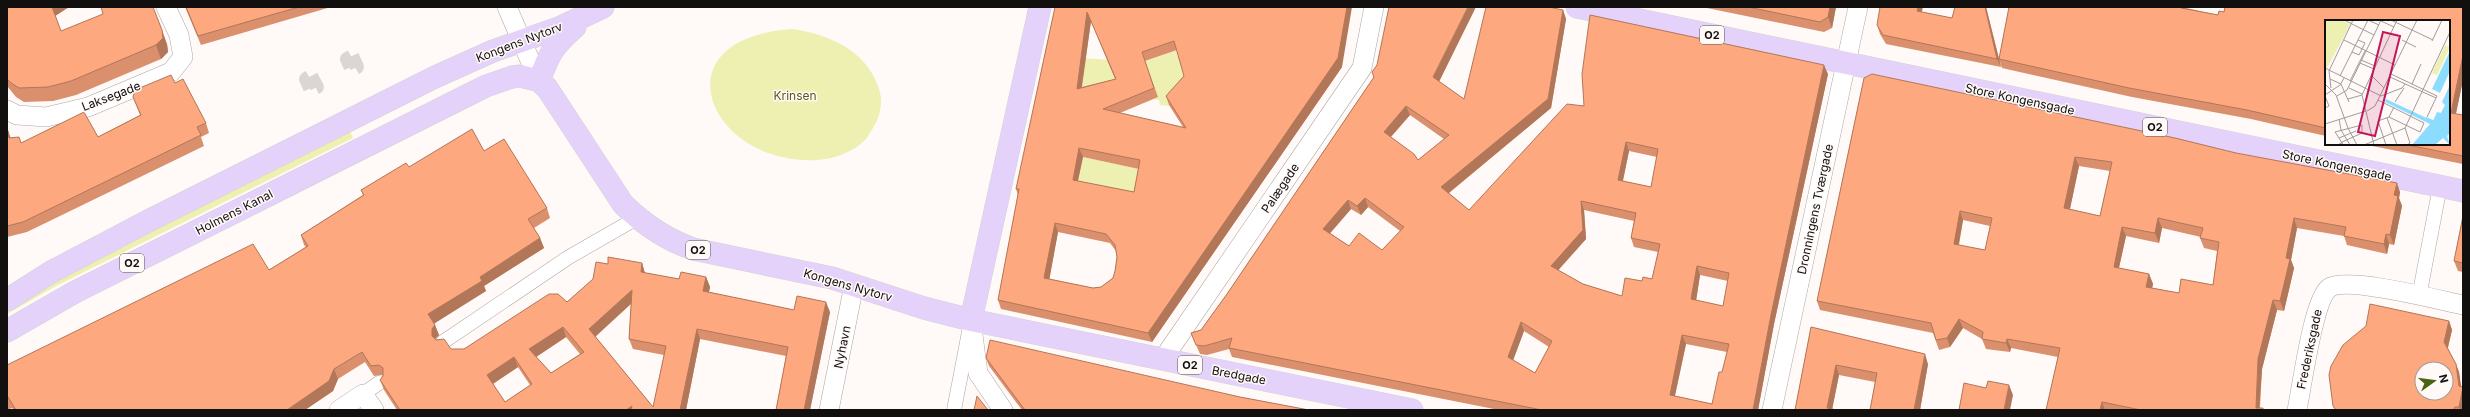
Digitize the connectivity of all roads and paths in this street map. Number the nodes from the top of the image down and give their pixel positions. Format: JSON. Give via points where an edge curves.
{"nodes":[{"id":1,"x":166,"y":7,"type":"edge"},
{"id":2,"x":507,"y":7,"type":"edge"},
{"id":3,"x":1040,"y":7,"type":"edge"},
{"id":4,"x":1374,"y":7,"type":"edge"},
{"id":5,"x":1577,"y":7,"type":"edge"},
{"id":6,"x":1858,"y":7,"type":"edge"},
{"id":7,"x":597,"y":10,"type":"edge"},
{"id":8,"x":1620,"y":12,"type":"edge"},
{"id":9,"x":522,"y":42,"type":"junction"},
{"id":10,"x":1846,"y":64,"type":"junction"},
{"id":11,"x":539,"y":81,"type":"junction"},
{"id":12,"x":7,"y":110,"type":"edge"},
{"id":13,"x":2440,"y":186,"type":"junction"},
{"id":14,"x":2463,"y":190,"type":"edge"},
{"id":15,"x":637,"y":218,"type":"junction"},
{"id":16,"x":51,"y":272,"type":"junction"},
{"id":17,"x":7,"y":283,"type":"edge"},
{"id":18,"x":854,"y":285,"type":"junction"},
{"id":19,"x":2419,"y":296,"type":"junction"},
{"id":20,"x":7,"y":300,"type":"edge"},
{"id":21,"x":2463,"y":305,"type":"edge"},
{"id":22,"x":971,"y":320,"type":"junction"},
{"id":23,"x":7,"y":331,"type":"edge"},
{"id":24,"x":443,"y":342,"type":"edge"},
{"id":25,"x":1163,"y":359,"type":"junction"},
{"id":26,"x":379,"y":383,"type":"dead end"},
{"id":27,"x":363,"y":394,"type":"junction"},
{"id":28,"x":339,"y":410,"type":"edge"},
{"id":29,"x":374,"y":410,"type":"edge"},
{"id":30,"x":829,"y":410,"type":"edge"},
{"id":31,"x":954,"y":410,"type":"edge"},
{"id":32,"x":1003,"y":410,"type":"edge"},
{"id":33,"x":1412,"y":410,"type":"edge"},
{"id":34,"x":1772,"y":410,"type":"edge"},
{"id":35,"x":2297,"y":410,"type":"edge"}],
"edges":[{"from":1,"to":12,"type":"street","name":"Laksegade","via":[[179,36],[183,57],[170,72],[88,107],[46,117],[17,115]]},
{"from":2,"to":9,"type":"street"},
{"from":3,"to":22,"type":"main road"},
{"from":4,"to":25,"type":"street","name":"Palægade","via":[[1362,68]]},
{"from":5,"to":8,"type":"main road","name":"Store Kongensgade","number":"O2"},
{"from":6,"to":10,"type":"street","name":"Dronningens Tværgade"},
{"from":7,"to":9,"type":"main road","name":"Kongens Nytorv","number":"O2"},
{"from":7,"to":11,"type":"main road","via":[[555,45]]},
{"from":8,"to":10,"type":"main road","name":"Store Kongensgade","number":"O2"},
{"from":9,"to":11,"type":"street"},
{"from":9,"to":16,"type":"main road","name":"Kongens Nytorv","number":"O2","via":[[475,58],[435,77]]},
{"from":10,"to":13,"type":"main road","name":"Store Kongensgade","number":"O2"},
{"from":10,"to":34,"type":"street","name":"Dronningens Tværgade"},
{"from":11,"to":15,"type":"main road","name":"Kongens Nytorv","number":"O2","via":[[554,97],[596,166],[623,204]]},
{"from":11,"to":23,"type":"main road","name":"Holmens Kanal","number":"O2","via":[[520,76],[512,77],[464,96],[75,292]]},
{"from":13,"to":14,"type":"main road","name":"Store Kongensgade","number":"O2"},
{"from":13,"to":19,"type":"street"},
{"from":15,"to":18,"type":"main road","name":"Kongens Nytorv","number":"O2","via":[[674,242],[693,249],[832,278]]},
{"from":15,"to":24,"type":"street","via":[[569,257]]},
{"from":16,"to":17,"type":"main road"},
{"from":16,"to":20,"type":"main road","number":"O2"},
{"from":18,"to":22,"type":"main road","name":"Kongens Nytorv","number":"O2"},
{"from":18,"to":30,"type":"street","name":"Nyhavn"},
{"from":19,"to":21,"type":"street","name":"Frederiksgade"},
{"from":19,"to":35,"type":"street","name":"Frederiksgade","via":[[2359,284],[2335,285],[2328,289],[2321,298]]},
{"from":22,"to":25,"type":"main road","name":"Bredgade","number":"O2"},
{"from":22,"to":31,"type":"street"},
{"from":22,"to":32,"type":"street","via":[[978,373]]},
{"from":25,"to":33,"type":"main road","name":"Bredgade","number":"O2"},
{"from":26,"to":27,"type":"street"},
{"from":27,"to":28,"type":"street"},
{"from":27,"to":29,"type":"street"}]}
